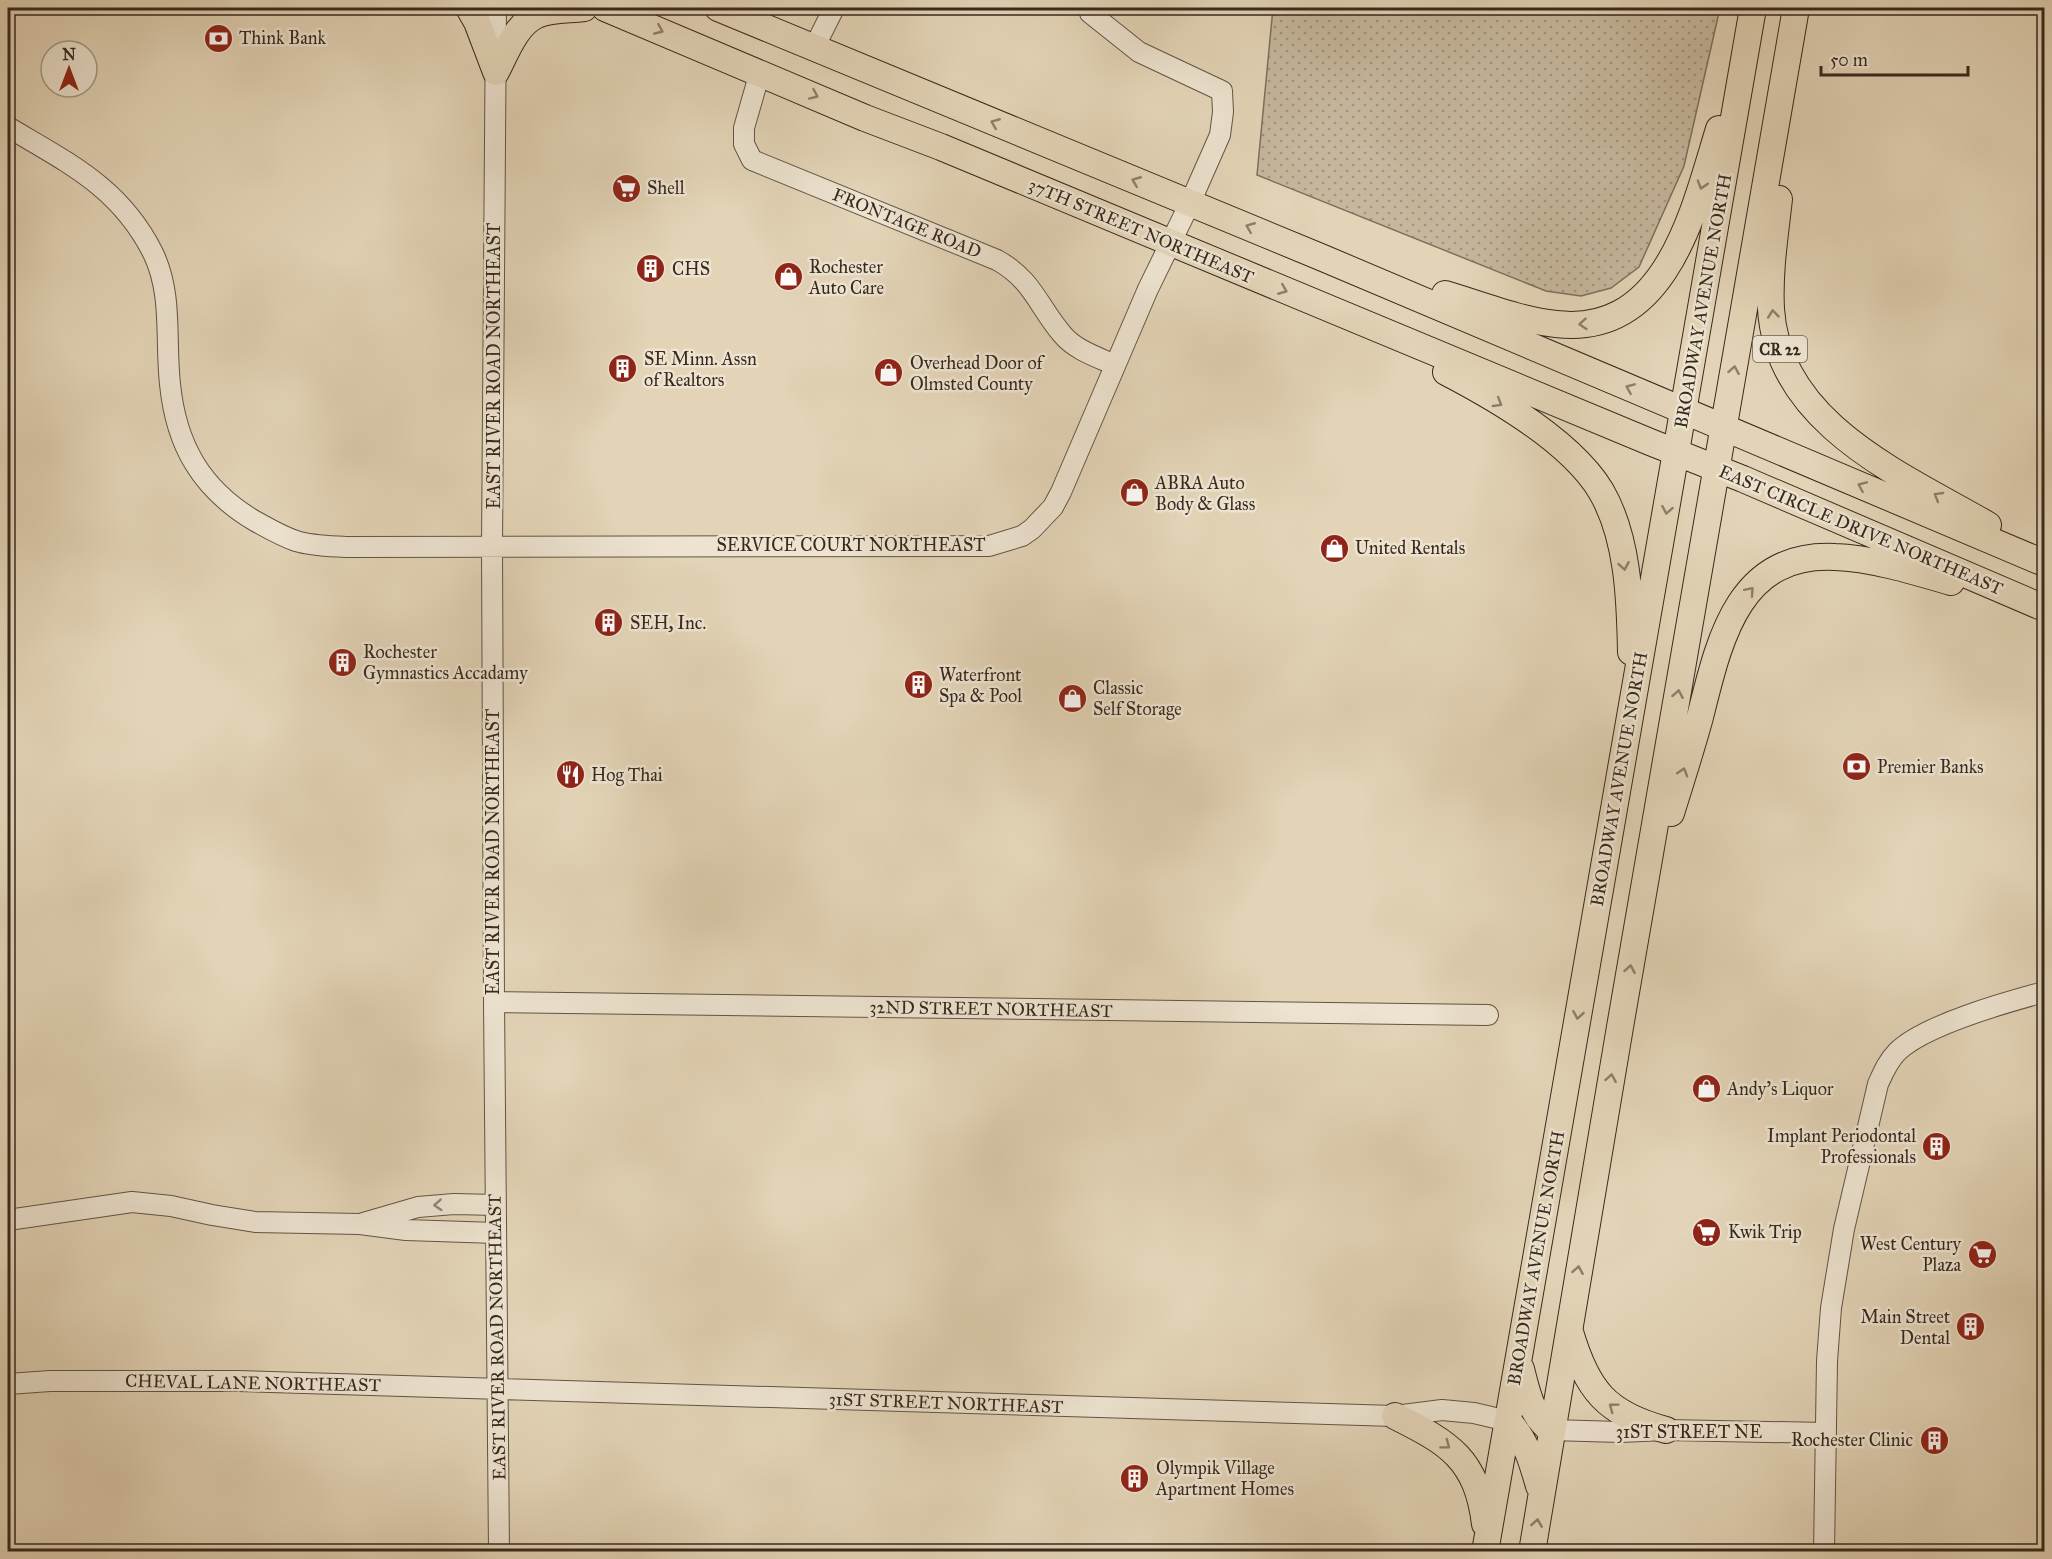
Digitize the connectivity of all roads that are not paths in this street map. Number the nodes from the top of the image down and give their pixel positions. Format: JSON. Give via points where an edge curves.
{"nodes":[{"id":1,"x":469,"y":8,"type":"edge"},
{"id":2,"x":495,"y":8,"type":"edge"},
{"id":3,"x":584,"y":8,"type":"edge"},
{"id":4,"x":605,"y":8,"type":"edge"},
{"id":5,"x":718,"y":8,"type":"edge"},
{"id":6,"x":834,"y":8,"type":"edge"},
{"id":7,"x":1753,"y":8,"type":"edge"},
{"id":8,"x":1796,"y":8,"type":"edge"},
{"id":9,"x":1090,"y":13,"type":"dead end"},
{"id":10,"x":814,"y":48,"type":"junction"},
{"id":11,"x":496,"y":72,"type":"junction"},
{"id":12,"x":760,"y":72,"type":"junction"},
{"id":13,"x":8,"y":128,"type":"edge"},
{"id":14,"x":1190,"y":203,"type":"junction"},
{"id":15,"x":1170,"y":243,"type":"junction"},
{"id":16,"x":1323,"y":258,"type":"junction"},
{"id":17,"x":1318,"y":304,"type":"junction"},
{"id":18,"x":1115,"y":364,"type":"junction"},
{"id":19,"x":1684,"y":410,"type":"junction"},
{"id":20,"x":1724,"y":427,"type":"junction"},
{"id":21,"x":1677,"y":452,"type":"junction"},
{"id":22,"x":1717,"y":469,"type":"junction"},
{"id":23,"x":492,"y":546,"type":"junction"},
{"id":24,"x":2044,"y":554,"type":"edge"},
{"id":25,"x":2044,"y":563,"type":"edge"},
{"id":26,"x":2044,"y":608,"type":"edge"},
{"id":27,"x":1632,"y":709,"type":"junction"},
{"id":28,"x":1636,"y":929,"type":"junction"},
{"id":29,"x":2044,"y":992,"type":"edge"},
{"id":30,"x":494,"y":1002,"type":"junction"},
{"id":31,"x":1488,"y":1015,"type":"dead end"},
{"id":32,"x":496,"y":1205,"type":"junction"},
{"id":33,"x":8,"y":1220,"type":"edge"},
{"id":34,"x":360,"y":1224,"type":"junction"},
{"id":35,"x":496,"y":1233,"type":"junction"},
{"id":36,"x":1569,"y":1328,"type":"junction"},
{"id":37,"x":1519,"y":1360,"type":"junction"},
{"id":38,"x":8,"y":1384,"type":"edge"},
{"id":39,"x":498,"y":1390,"type":"junction"},
{"id":40,"x":1395,"y":1416,"type":"junction"},
{"id":41,"x":1508,"y":1420,"type":"junction"},
{"id":42,"x":1551,"y":1430,"type":"junction"},
{"id":43,"x":1666,"y":1430,"type":"junction"},
{"id":44,"x":1826,"y":1433,"type":"junction"},
{"id":45,"x":1541,"y":1495,"type":"junction"},
{"id":46,"x":1486,"y":1545,"type":"edge"},
{"id":47,"x":499,"y":1551,"type":"edge"},
{"id":48,"x":1532,"y":1551,"type":"edge"},
{"id":49,"x":1824,"y":1551,"type":"edge"}],
"edges":[{"from":1,"to":11,"type":"main road"},
{"from":2,"to":11,"type":"street","name":"EAST RIVER ROAD NORTHEAST"},
{"from":3,"to":11,"type":"main road","via":[[529,19],[515,35]]},
{"from":4,"to":12,"type":"main road","name":"37TH STREET NORTHEAST","one_way":true},
{"from":5,"to":10,"type":"main road"},
{"from":6,"to":10,"type":"street"},
{"from":7,"to":16,"type":"main road","one_way":true,"via":[[1687,228],[1660,278],[1645,295],[1615,316],[1578,325],[1539,321]]},
{"from":7,"to":19,"type":"main road","name":"BROADWAY AVENUE NORTH"},
{"from":20,"to":8,"type":"main road","number":"CR 22","one_way":true},
{"from":24,"to":8,"type":"main road","number":"CR 22","one_way":true,"via":[[1856,446],[1814,409],[1787,369],[1775,330],[1771,290]]},
{"from":9,"to":14,"type":"street","name":"SERVICE COURT NORTHEAST","via":[[1138,52],[1222,91],[1220,135]]},
{"from":14,"to":10,"type":"main road","one_way":true},
{"from":11,"to":23,"type":"street","name":"EAST RIVER ROAD NORTHEAST"},
{"from":12,"to":15,"type":"main road","name":"37TH STREET NORTHEAST","one_way":true},
{"from":12,"to":18,"type":"street","name":"FRONTAGE ROAD","via":[[744,128],[744,144],[752,160],[1011,268],[1029,285],[1063,335],[1084,351]]},
{"from":13,"to":23,"type":"street","name":"SERVICE COURT NORTHEAST","via":[[89,175],[141,232],[154,255],[167,302],[169,383],[175,416],[183,443],[210,487],[231,505],[296,541],[320,546]]},
{"from":14,"to":15,"type":"street","name":"SERVICE COURT NORTHEAST"},
{"from":16,"to":14,"type":"main road","one_way":true},
{"from":15,"to":17,"type":"main road","name":"37TH STREET NORTHEAST","one_way":true},
{"from":15,"to":18,"type":"street","name":"SERVICE COURT NORTHEAST"},
{"from":19,"to":16,"type":"main road","one_way":true},
{"from":17,"to":21,"type":"main road","name":"37TH STREET NORTHEAST"},
{"from":17,"to":27,"type":"main road","one_way":true,"via":[[1518,415],[1566,451],[1596,485],[1608,505],[1623,560],[1629,601]]},
{"from":18,"to":23,"type":"street","name":"SERVICE COURT NORTHEAST","via":[[1053,507],[1032,529],[1006,542],[970,547]]},
{"from":19,"to":20,"type":"main road"},
{"from":19,"to":21,"type":"main road","name":"BROADWAY AVENUE NORTH"},
{"from":20,"to":22,"type":"main road","number":"CR 22"},
{"from":25,"to":20,"type":"main road","one_way":true},
{"from":21,"to":22,"type":"main road","name":"EAST CIRCLE DRIVE NORTHEAST"},
{"from":21,"to":27,"type":"main road","name":"BROADWAY AVENUE NORTH","one_way":true},
{"from":22,"to":26,"type":"main road","name":"EAST CIRCLE DRIVE NORTHEAST"},
{"from":28,"to":22,"type":"main road","one_way":true},
{"from":23,"to":30,"type":"street","name":"EAST RIVER ROAD NORTHEAST"},
{"from":28,"to":26,"type":"main road","one_way":true,"via":[[1716,654],[1736,608],[1760,580],[1791,562],[1811,558],[1859,559]]},
{"from":27,"to":37,"type":"main road","name":"BROADWAY AVENUE NORTH","one_way":true},
{"from":36,"to":28,"type":"main road","one_way":true},
{"from":29,"to":44,"type":"street","via":[[1932,1030],[1898,1052],[1886,1067],[1866,1130],[1838,1258],[1828,1333]]},
{"from":30,"to":31,"type":"street","name":"32ND STREET NORTHEAST"},
{"from":30,"to":32,"type":"street","name":"EAST RIVER ROAD NORTHEAST"},
{"from":32,"to":34,"type":"street","one_way":true,"via":[[418,1207]]},
{"from":32,"to":35,"type":"street","name":"EAST RIVER ROAD NORTHEAST"},
{"from":33,"to":34,"type":"street","via":[[132,1202],[255,1222]]},
{"from":34,"to":35,"type":"street"},
{"from":35,"to":39,"type":"street","name":"EAST RIVER ROAD NORTHEAST"},
{"from":36,"to":42,"type":"main road"},
{"from":43,"to":36,"type":"main road","one_way":true,"via":[[1629,1418],[1604,1400],[1581,1364]]},
{"from":37,"to":41,"type":"main road","name":"BROADWAY AVENUE NORTH"},
{"from":37,"to":42,"type":"main road","via":[[1532,1406]]},
{"from":38,"to":39,"type":"street","name":"CHEVAL LANE NORTHEAST","via":[[61,1380],[225,1381]]},
{"from":39,"to":40,"type":"street","name":"31ST STREET NORTHEAST"},
{"from":39,"to":47,"type":"street","name":"EAST RIVER ROAD NORTHEAST"},
{"from":40,"to":41,"type":"street","name":"31ST STREET NORTHEAST","via":[[1442,1410]]},
{"from":40,"to":46,"type":"main road","one_way":true,"via":[[1452,1448],[1466,1466],[1479,1493]]},
{"from":41,"to":45,"type":"main road","via":[[1527,1446]]},
{"from":41,"to":46,"type":"main road","name":"BROADWAY AVENUE NORTH"},
{"from":42,"to":43,"type":"street","name":"31ST STREET NE"},
{"from":42,"to":45,"type":"main road"},
{"from":43,"to":44,"type":"street","name":"31ST STREET NE"},
{"from":44,"to":49,"type":"street"},
{"from":48,"to":45,"type":"main road","one_way":true}]}
